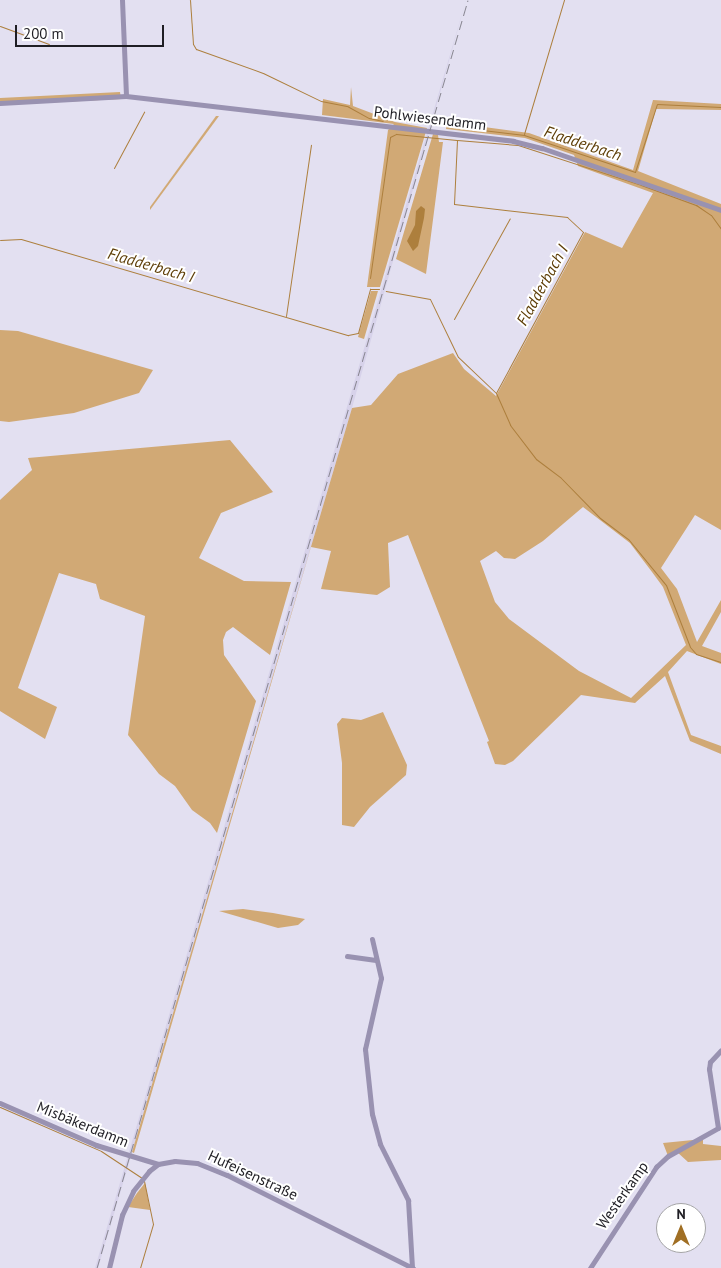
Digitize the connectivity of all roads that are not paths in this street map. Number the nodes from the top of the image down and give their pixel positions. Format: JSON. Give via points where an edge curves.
{"nodes":[{"id":1,"x":122,"y":0,"type":"edge"},
{"id":2,"x":126,"y":96,"type":"junction"},
{"id":3,"x":0,"y":103,"type":"edge"},
{"id":4,"x":721,"y":210,"type":"edge"},
{"id":5,"x":372,"y":939,"type":"dead end"},
{"id":6,"x":347,"y":956,"type":"dead end"},
{"id":7,"x":376,"y":960,"type":"junction"},
{"id":8,"x":721,"y":1050,"type":"edge"},
{"id":9,"x":0,"y":1103,"type":"edge"},
{"id":10,"x":158,"y":1164,"type":"junction"},
{"id":11,"x":109,"y":1268,"type":"edge"},
{"id":12,"x":412,"y":1268,"type":"edge"},
{"id":13,"x":590,"y":1268,"type":"edge"}],
"edges":[{"from":1,"to":2,"type":"street"},
{"from":2,"to":3,"type":"street","name":"Pohlwiesendamm"},
{"from":2,"to":4,"type":"street","name":"Pohlwiesendamm","via":[[528,143]]},
{"from":5,"to":7,"type":"street"},
{"from":6,"to":7,"type":"street"},
{"from":7,"to":12,"type":"street","via":[[381,978],[365,1057],[375,1128],[408,1200]]},
{"from":8,"to":13,"type":"street","name":"Westerkamp","via":[[710,1062],[709,1069],[718,1128],[668,1156],[656,1167]]},
{"from":9,"to":10,"type":"street","name":"Misbäkerdamm","via":[[96,1145]]},
{"from":10,"to":11,"type":"street","via":[[142,1179],[122,1215]]},
{"from":10,"to":12,"type":"street","name":"Hufeisenstraße","via":[[184,1161],[227,1174]]}]}
